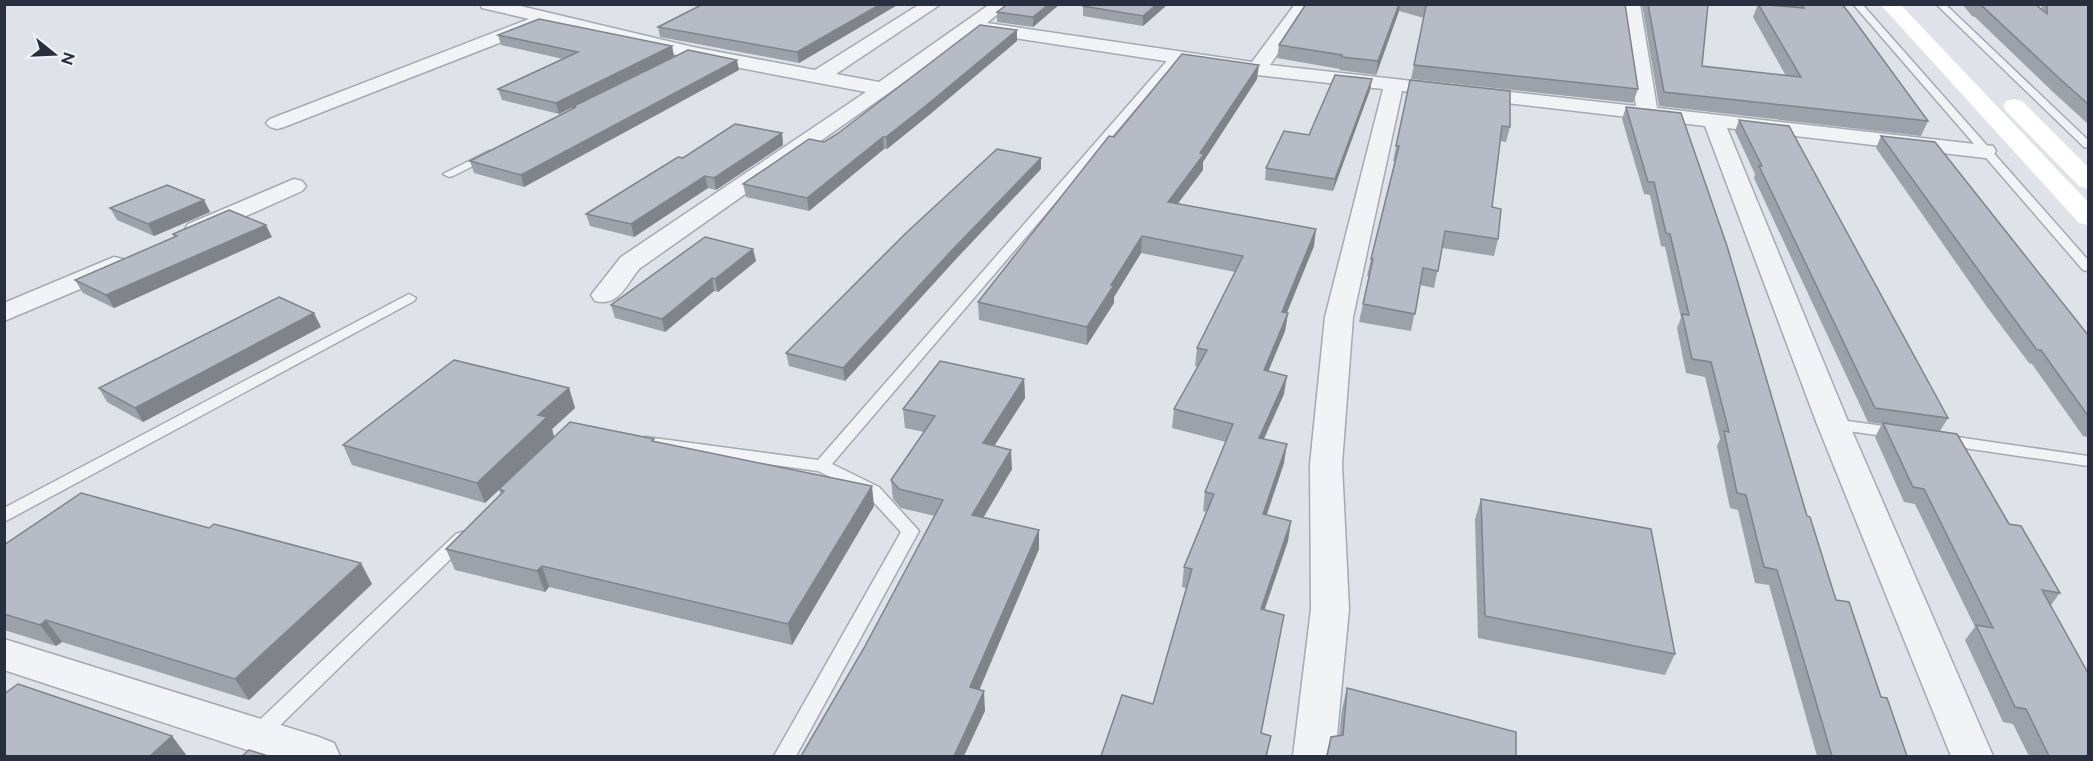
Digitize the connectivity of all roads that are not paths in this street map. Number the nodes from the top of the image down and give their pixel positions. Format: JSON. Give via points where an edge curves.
{"nodes":[{"id":1,"x":488,"y":4,"type":"edge"},
{"id":2,"x":933,"y":4,"type":"edge"},
{"id":3,"x":1002,"y":4,"type":"edge"},
{"id":4,"x":1304,"y":4,"type":"edge"},
{"id":5,"x":1857,"y":4,"type":"edge"},
{"id":6,"x":1889,"y":4,"type":"edge"},
{"id":7,"x":1913,"y":4,"type":"edge"},
{"id":8,"x":1940,"y":4,"type":"edge"},
{"id":9,"x":1611,"y":7,"type":"edge"},
{"id":10,"x":1631,"y":7,"type":"edge"},
{"id":11,"x":546,"y":18,"type":"junction"},
{"id":12,"x":666,"y":25,"type":"edge"},
{"id":13,"x":972,"y":26,"type":"junction"},
{"id":14,"x":636,"y":40,"type":"junction"},
{"id":15,"x":693,"y":53,"type":"junction"},
{"id":16,"x":1175,"y":57,"type":"junction"},
{"id":17,"x":672,"y":63,"type":"edge"},
{"id":18,"x":1257,"y":69,"type":"junction"},
{"id":19,"x":818,"y":77,"type":"junction"},
{"id":20,"x":1394,"y":84,"type":"junction"},
{"id":21,"x":883,"y":89,"type":"junction"},
{"id":22,"x":1648,"y":114,"type":"junction"},
{"id":23,"x":1713,"y":120,"type":"junction"},
{"id":24,"x":277,"y":123,"type":"dead end"},
{"id":25,"x":2088,"y":145,"type":"edge"},
{"id":26,"x":502,"y":147,"type":"edge"},
{"id":27,"x":1985,"y":151,"type":"junction"},
{"id":28,"x":449,"y":174,"type":"dead end"},
{"id":29,"x":2088,"y":181,"type":"edge"},
{"id":30,"x":294,"y":186,"type":"dead end"},
{"id":31,"x":2088,"y":217,"type":"edge"},
{"id":32,"x":176,"y":238,"type":"edge"},
{"id":33,"x":133,"y":257,"type":"edge"},
{"id":34,"x":2088,"y":267,"type":"edge"},
{"id":35,"x":605,"y":295,"type":"dead end"},
{"id":36,"x":409,"y":298,"type":"dead end"},
{"id":37,"x":4,"y":313,"type":"edge"},
{"id":38,"x":1833,"y":424,"type":"junction"},
{"id":39,"x":628,"y":440,"type":"edge"},
{"id":40,"x":2088,"y":461,"type":"edge"},
{"id":41,"x":822,"y":466,"type":"junction"},
{"id":42,"x":4,"y":516,"type":"edge"},
{"id":43,"x":478,"y":523,"type":"edge"},
{"id":44,"x":4,"y":654,"type":"edge"},
{"id":45,"x":256,"y":736,"type":"junction"},
{"id":46,"x":319,"y":756,"type":"edge"},
{"id":47,"x":785,"y":756,"type":"edge"},
{"id":48,"x":1314,"y":756,"type":"edge"},
{"id":49,"x":1972,"y":756,"type":"edge"}],
"edges":[{"from":1,"to":11,"type":"street"},
{"from":2,"to":19,"type":"street"},
{"from":3,"to":13,"type":"street"},
{"from":4,"to":18,"type":"street"},
{"from":5,"to":27,"type":"lane"},
{"from":6,"to":31,"type":"main road"},
{"from":7,"to":29,"type":"main road"},
{"from":8,"to":25,"type":"lane"},
{"from":9,"to":10,"type":"street"},
{"from":10,"to":22,"type":"street"},
{"from":11,"to":14,"type":"street"},
{"from":11,"to":24,"type":"street"},
{"from":12,"to":14,"type":"street"},
{"from":13,"to":16,"type":"street"},
{"from":13,"to":21,"type":"street"},
{"from":14,"to":15,"type":"street"},
{"from":15,"to":17,"type":"lane"},
{"from":15,"to":19,"type":"street"},
{"from":16,"to":18,"type":"street"},
{"from":16,"to":41,"type":"lane"},
{"from":18,"to":20,"type":"street"},
{"from":19,"to":21,"type":"street"},
{"from":20,"to":22,"type":"street"},
{"from":20,"to":48,"type":"street","via":[[1339,317],[1326,464],[1330,609]]},
{"from":21,"to":35,"type":"street","via":[[630,263]]},
{"from":22,"to":23,"type":"street"},
{"from":23,"to":27,"type":"street"},
{"from":23,"to":38,"type":"street"},
{"from":26,"to":28,"type":"lane"},
{"from":27,"to":34,"type":"lane"},
{"from":30,"to":32,"type":"street"},
{"from":33,"to":37,"type":"street"},
{"from":36,"to":42,"type":"lane"},
{"from":38,"to":40,"type":"lane"},
{"from":38,"to":49,"type":"street"},
{"from":39,"to":41,"type":"lane"},
{"from":41,"to":47,"type":"lane","via":[[873,491],[910,531]]},
{"from":43,"to":45,"type":"lane"},
{"from":44,"to":45,"type":"street"},
{"from":45,"to":46,"type":"street"}]}
